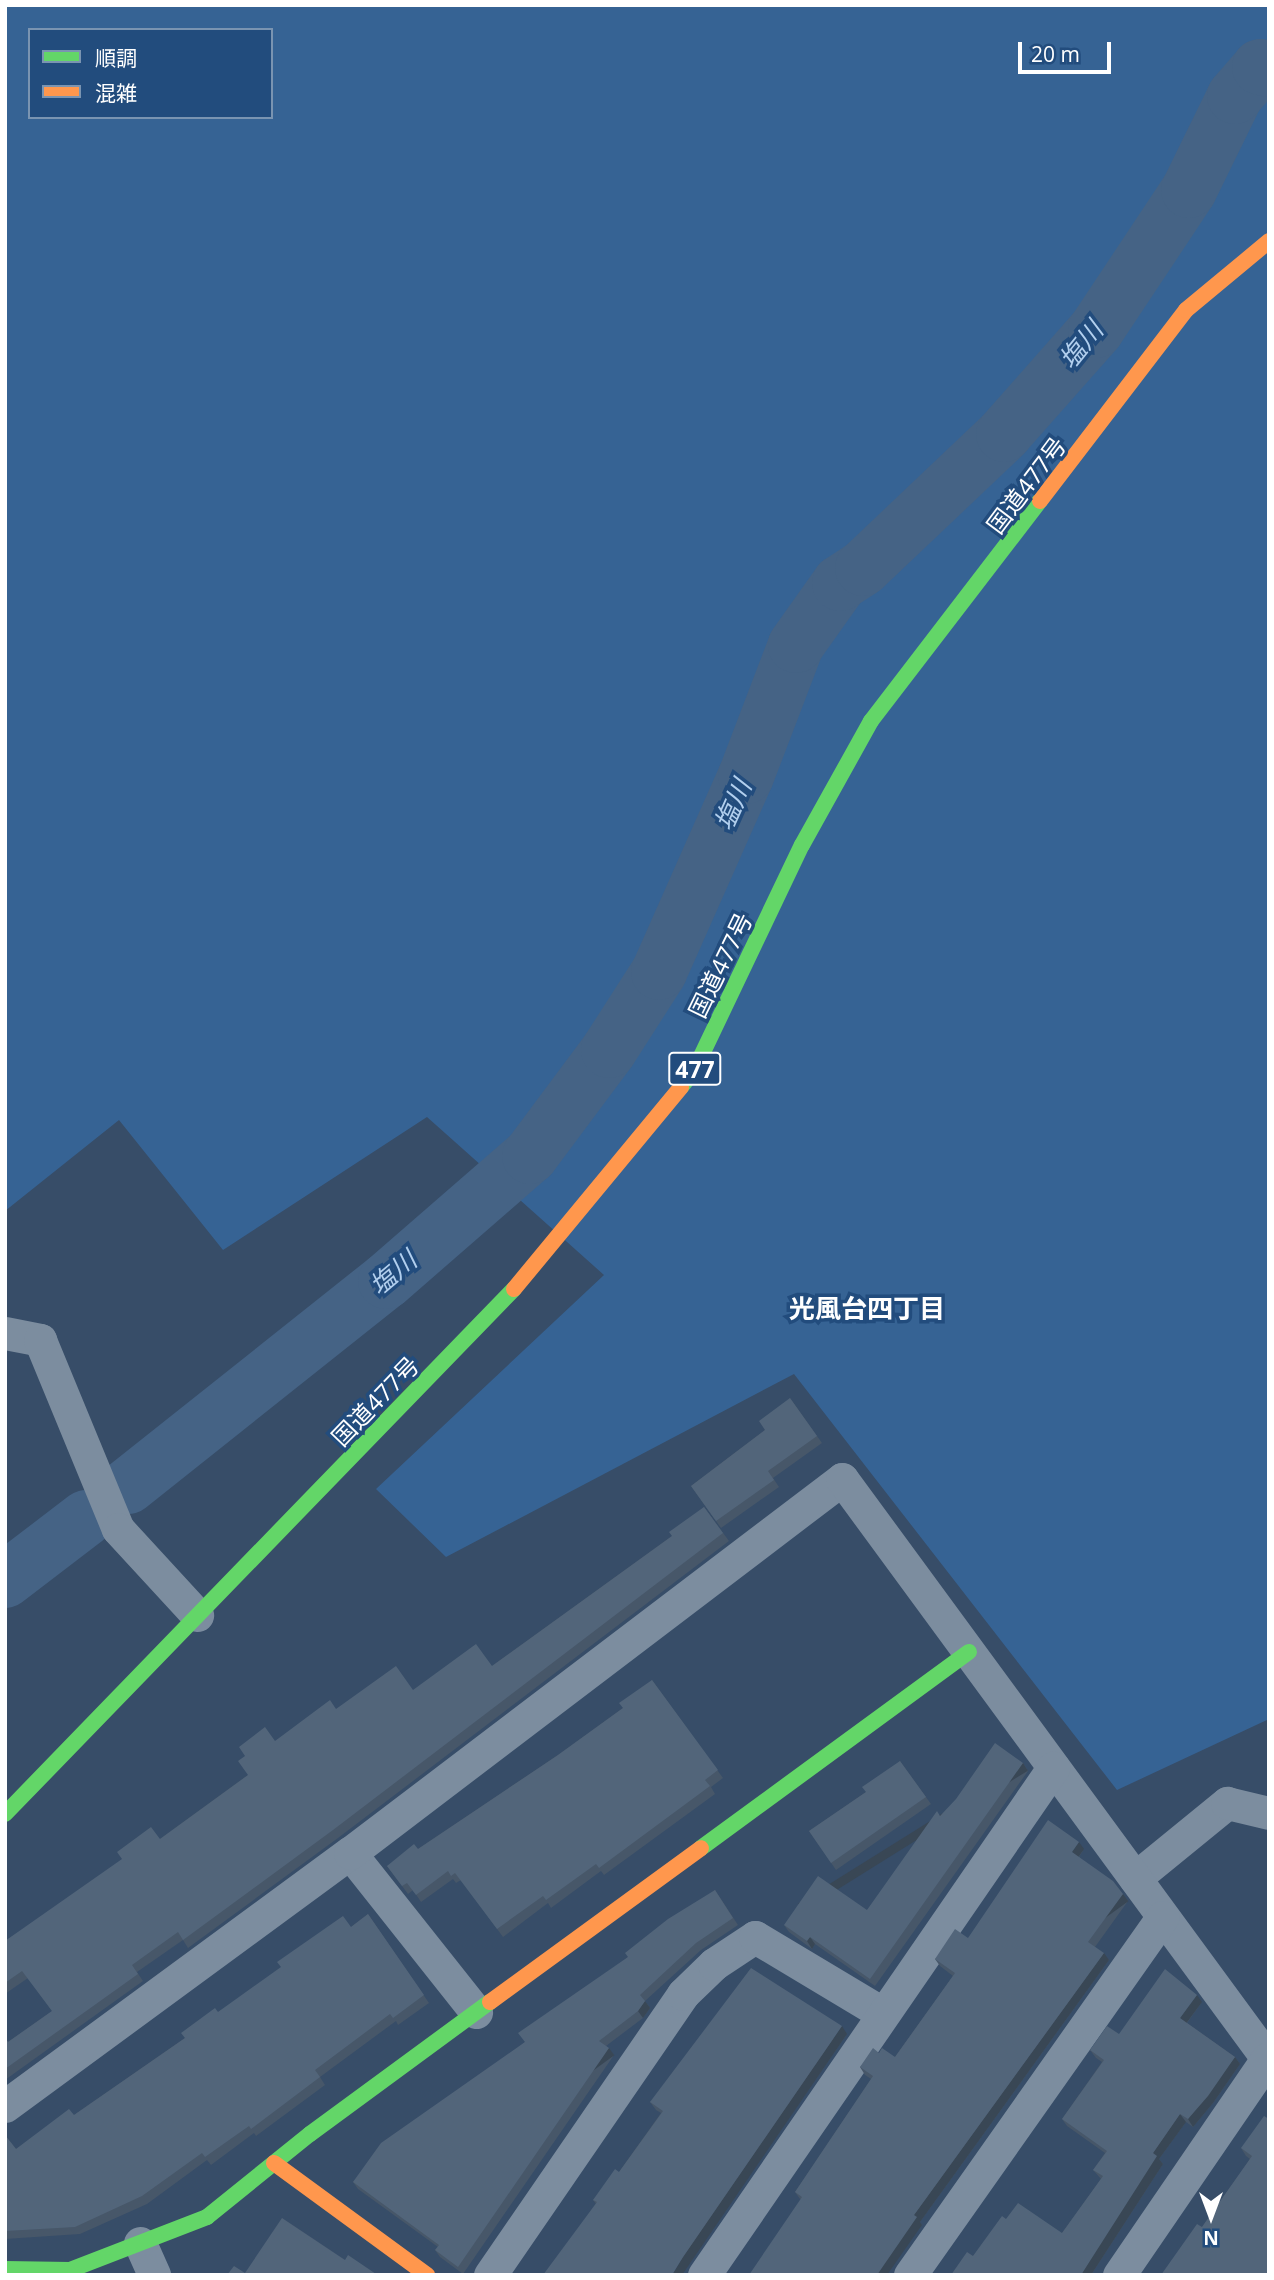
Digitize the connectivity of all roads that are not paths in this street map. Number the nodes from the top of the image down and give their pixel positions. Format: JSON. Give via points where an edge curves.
{"nodes":[{"id":1,"x":1269,"y":241,"type":"edge"},
{"id":2,"x":5,"y":1333,"type":"edge"},
{"id":3,"x":197,"y":1615,"type":"junction"},
{"id":4,"x":969,"y":1652,"type":"junction"},
{"id":5,"x":1053,"y":1768,"type":"junction"},
{"id":6,"x":1269,"y":1813,"type":"edge"},
{"id":7,"x":5,"y":1814,"type":"edge"},
{"id":8,"x":351,"y":1853,"type":"junction"},
{"id":9,"x":1135,"y":1878,"type":"junction"},
{"id":10,"x":1163,"y":1917,"type":"junction"},
{"id":11,"x":476,"y":2012,"type":"junction"},
{"id":12,"x":882,"y":2013,"type":"junction"},
{"id":13,"x":1268,"y":2060,"type":"edge"},
{"id":14,"x":5,"y":2106,"type":"edge"},
{"id":15,"x":274,"y":2163,"type":"junction"},
{"id":16,"x":140,"y":2243,"type":"junction"},
{"id":17,"x":5,"y":2269,"type":"edge"},
{"id":18,"x":154,"y":2275,"type":"edge"},
{"id":19,"x":427,"y":2275,"type":"edge"},
{"id":20,"x":490,"y":2275,"type":"edge"},
{"id":21,"x":704,"y":2275,"type":"edge"},
{"id":22,"x":909,"y":2275,"type":"edge"},
{"id":23,"x":1119,"y":2275,"type":"edge"}],
"edges":[{"from":1,"to":3,"type":"main road","name":"国道477号","number":"477","via":[[1186,310],[871,721],[802,845],[694,1071],[498,1308]]},
{"from":2,"to":3,"type":"street","via":[[40,1340],[118,1529]]},
{"from":3,"to":7,"type":"main road","name":"国道477号","number":"477"},
{"from":4,"to":5,"type":"street"},
{"from":4,"to":8,"type":"street","via":[[842,1479]]},
{"from":4,"to":11,"type":"main road"},
{"from":5,"to":9,"type":"street"},
{"from":5,"to":12,"type":"street"},
{"from":6,"to":9,"type":"street","via":[[1227,1803]]},
{"from":8,"to":11,"type":"street"},
{"from":8,"to":14,"type":"street"},
{"from":9,"to":10,"type":"street"},
{"from":10,"to":13,"type":"street"},
{"from":10,"to":22,"type":"street"},
{"from":11,"to":15,"type":"main road"},
{"from":12,"to":20,"type":"street","via":[[755,1937],[714,1964],[683,1994]]},
{"from":12,"to":21,"type":"street"},
{"from":13,"to":23,"type":"street"},
{"from":15,"to":16,"type":"main road","via":[[207,2217]]},
{"from":15,"to":19,"type":"main road"},
{"from":16,"to":17,"type":"main road","via":[[70,2270]]},
{"from":16,"to":18,"type":"street"}]}
